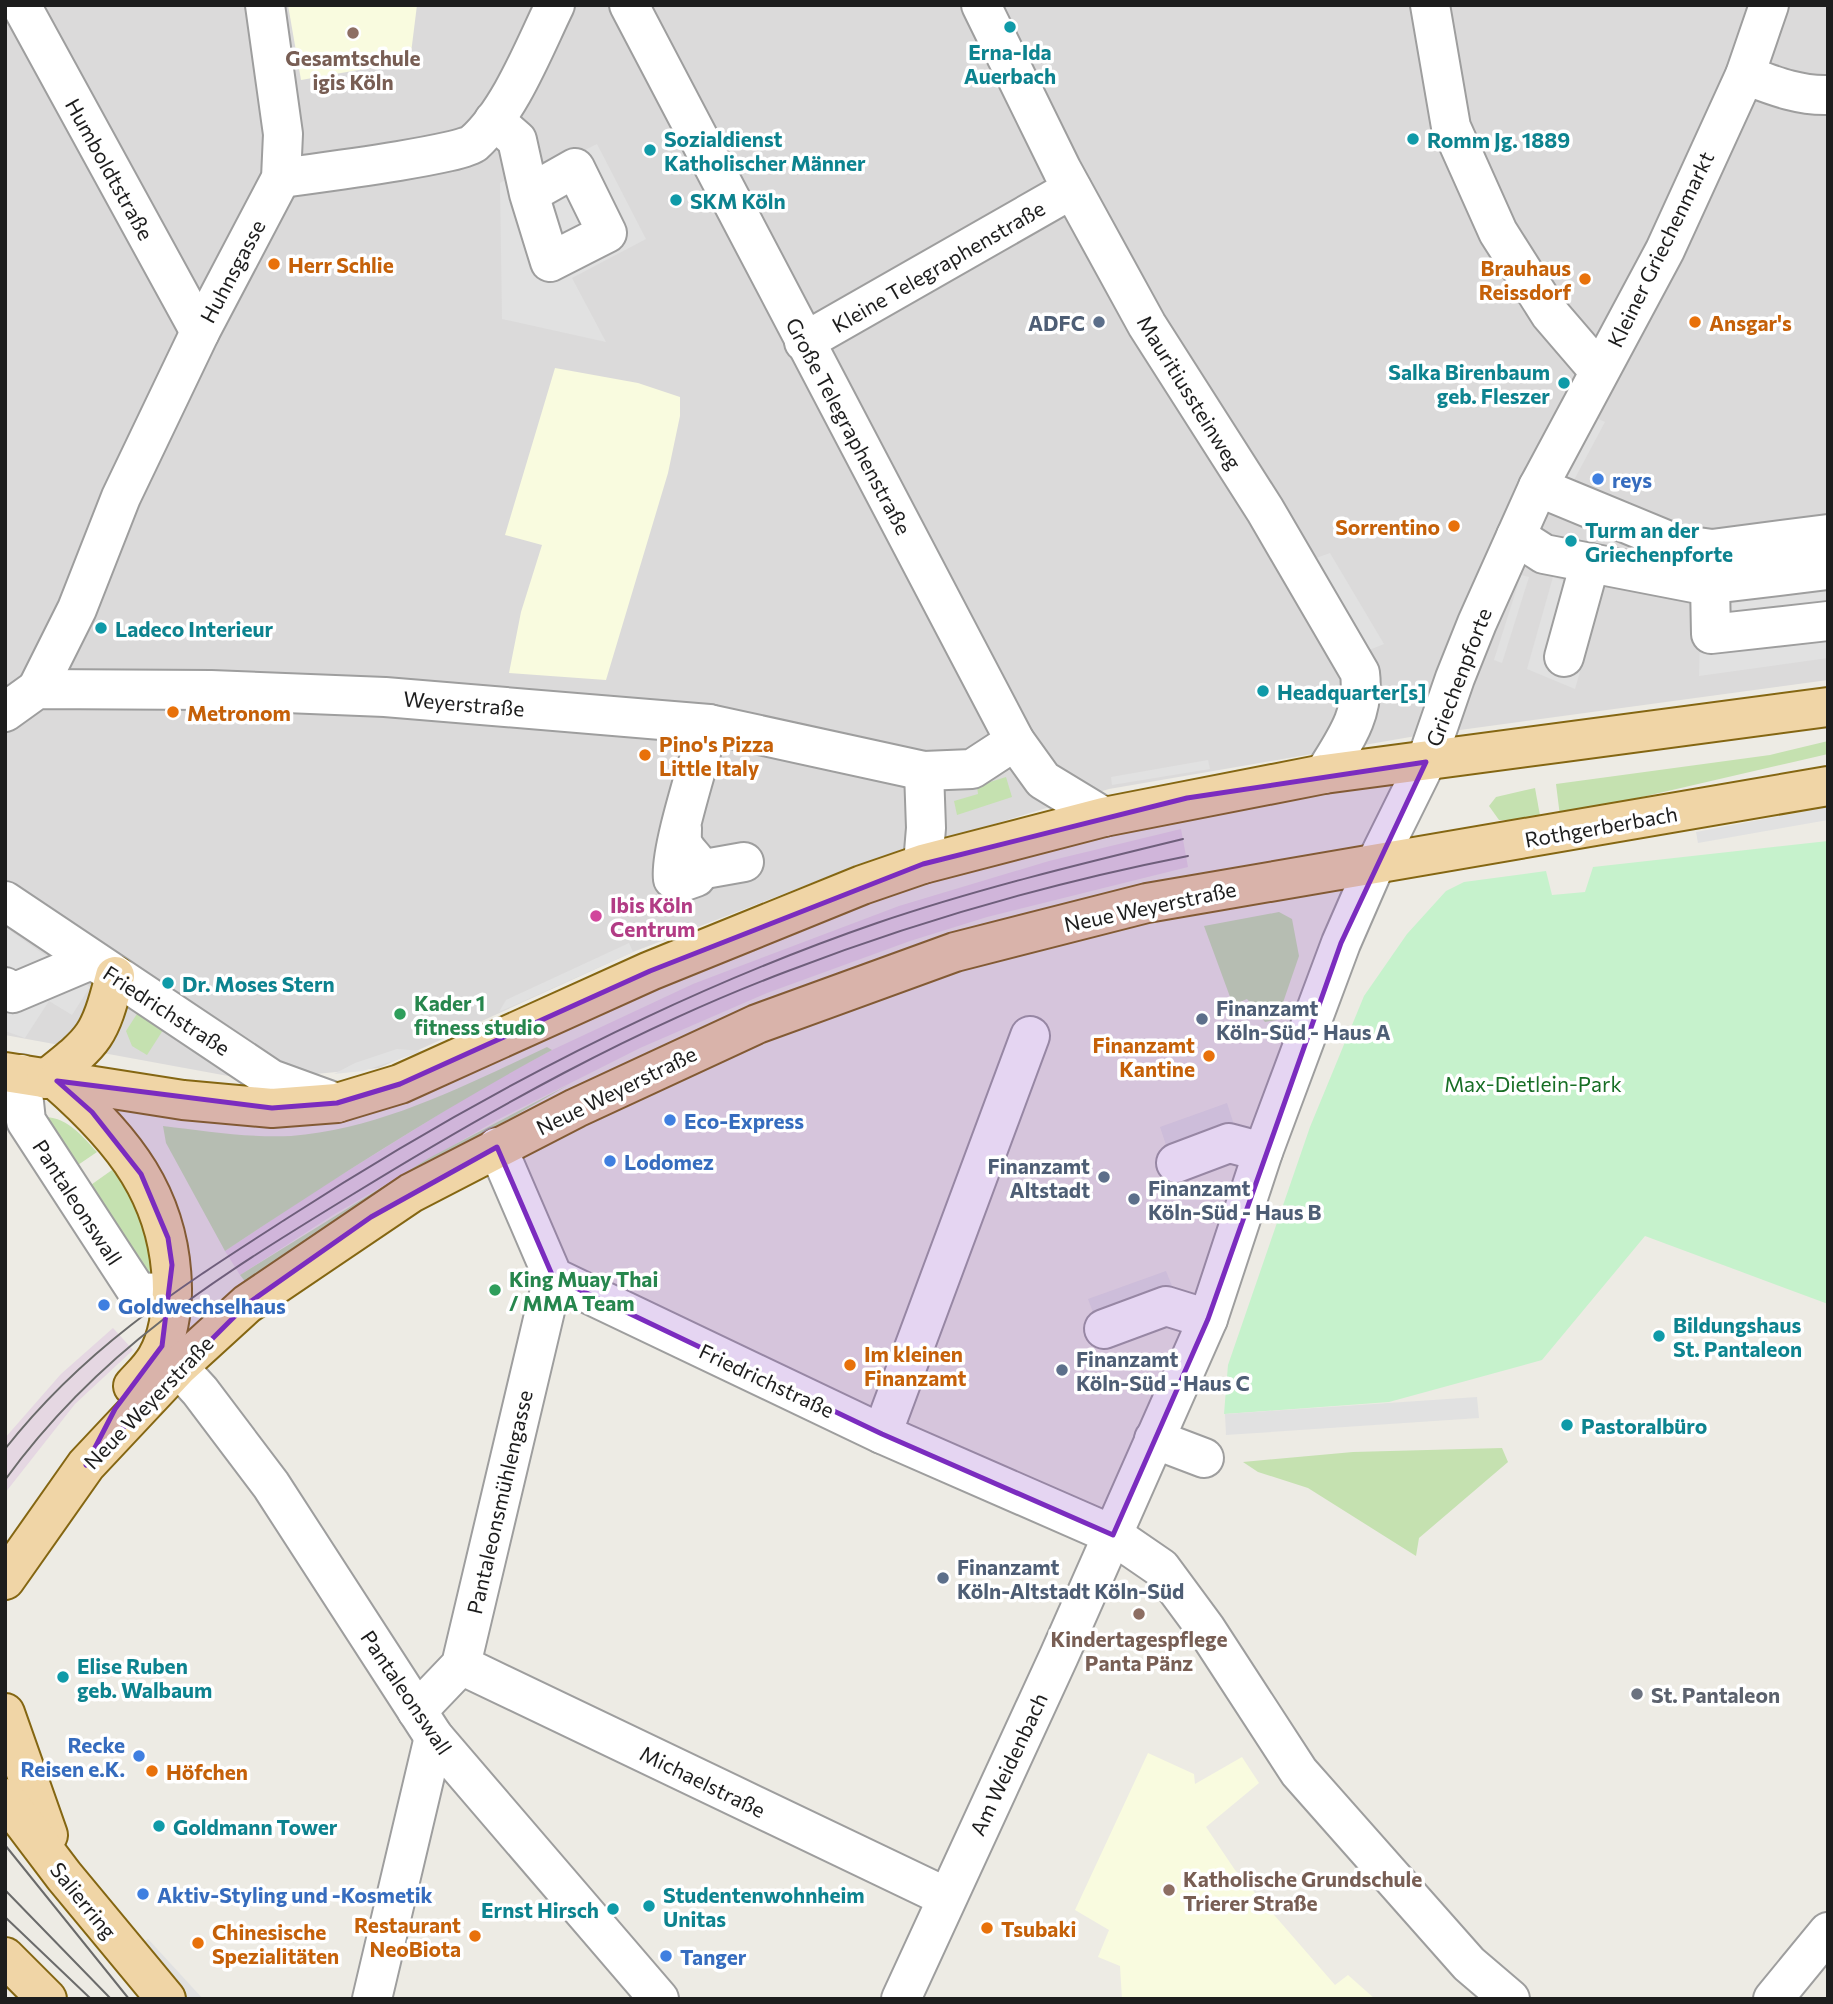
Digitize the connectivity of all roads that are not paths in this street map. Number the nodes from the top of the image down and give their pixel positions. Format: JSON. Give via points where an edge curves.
{"nodes":[{"id":1,"x":21,"y":5,"type":"edge"},
{"id":2,"x":265,"y":5,"type":"edge"},
{"id":3,"x":555,"y":5,"type":"edge"},
{"id":4,"x":629,"y":5,"type":"edge"},
{"id":5,"x":981,"y":5,"type":"edge"},
{"id":6,"x":1430,"y":5,"type":"edge"},
{"id":7,"x":1769,"y":5,"type":"edge"},
{"id":8,"x":1745,"y":75,"type":"junction"},
{"id":9,"x":1828,"y":95,"type":"edge"},
{"id":10,"x":494,"y":120,"type":"junction"},
{"id":11,"x":281,"y":178,"type":"junction"},
{"id":12,"x":1072,"y":190,"type":"junction"},
{"id":13,"x":529,"y":194,"type":"dead end"},
{"id":14,"x":200,"y":332,"type":"junction"},
{"id":15,"x":804,"y":342,"type":"junction"},
{"id":16,"x":1600,"y":371,"type":"junction"},
{"id":17,"x":1538,"y":487,"type":"junction"},
{"id":18,"x":1828,"y":534,"type":"edge"},
{"id":19,"x":1516,"y":536,"type":"junction"},
{"id":20,"x":1590,"y":563,"type":"junction"},
{"id":21,"x":1828,"y":570,"type":"edge"},
{"id":22,"x":1710,"y":584,"type":"junction"},
{"id":23,"x":1828,"y":621,"type":"edge"},
{"id":24,"x":1564,"y":657,"type":"dead end"},
{"id":25,"x":37,"y":689,"type":"junction"},
{"id":26,"x":1828,"y":707,"type":"edge"},
{"id":27,"x":5,"y":712,"type":"edge"},
{"id":28,"x":709,"y":724,"type":"junction"},
{"id":29,"x":1015,"y":741,"type":"junction"},
{"id":30,"x":1426,"y":762,"type":"junction"},
{"id":31,"x":924,"y":771,"type":"junction"},
{"id":32,"x":1324,"y":774,"type":"junction"},
{"id":33,"x":1828,"y":786,"type":"edge"},
{"id":34,"x":1104,"y":817,"type":"junction"},
{"id":35,"x":744,"y":862,"type":"dead end"},
{"id":36,"x":923,"y":864,"type":"junction"},
{"id":37,"x":1374,"y":864,"type":"junction"},
{"id":38,"x":5,"y":901,"type":"edge"},
{"id":39,"x":103,"y":968,"type":"junction"},
{"id":40,"x":5,"y":987,"type":"edge"},
{"id":41,"x":1030,"y":1036,"type":"dead end"},
{"id":42,"x":32,"y":1076,"type":"edge"},
{"id":43,"x":337,"y":1103,"type":"junction"},
{"id":44,"x":497,"y":1147,"type":"junction"},
{"id":45,"x":1263,"y":1152,"type":"junction"},
{"id":46,"x":1176,"y":1163,"type":"dead end"},
{"id":47,"x":553,"y":1278,"type":"junction"},
{"id":48,"x":172,"y":1292,"type":"junction"},
{"id":49,"x":1208,"y":1318,"type":"junction"},
{"id":50,"x":1104,"y":1329,"type":"dead end"},
{"id":51,"x":178,"y":1367,"type":"junction"},
{"id":52,"x":882,"y":1434,"type":"junction"},
{"id":53,"x":1154,"y":1439,"type":"junction"},
{"id":54,"x":1205,"y":1458,"type":"dead end"},
{"id":55,"x":86,"y":1465,"type":"junction"},
{"id":56,"x":1113,"y":1535,"type":"junction"},
{"id":57,"x":5,"y":1580,"type":"edge"},
{"id":58,"x":461,"y":1665,"type":"junction"},
{"id":59,"x":5,"y":1713,"type":"edge"},
{"id":60,"x":425,"y":1724,"type":"junction"},
{"id":61,"x":474,"y":1787,"type":"junction"},
{"id":62,"x":5,"y":1798,"type":"edge"},
{"id":63,"x":64,"y":1876,"type":"junction"},
{"id":64,"x":531,"y":1880,"type":"dead end"},
{"id":65,"x":946,"y":1897,"type":"junction"},
{"id":66,"x":1828,"y":1932,"type":"edge"},
{"id":67,"x":5,"y":1957,"type":"edge"},
{"id":68,"x":47,"y":1999,"type":"edge"},
{"id":69,"x":166,"y":1999,"type":"edge"},
{"id":70,"x":372,"y":1999,"type":"edge"},
{"id":71,"x":659,"y":1999,"type":"edge"},
{"id":72,"x":901,"y":1999,"type":"edge"},
{"id":73,"x":1510,"y":1999,"type":"edge"},
{"id":74,"x":1773,"y":1999,"type":"edge"}],
"edges":[{"from":1,"to":14,"type":"street","name":"Humboldtstraße"},
{"from":2,"to":11,"type":"street","via":[[282,134]]},
{"from":3,"to":10,"type":"street"},
{"from":4,"to":15,"type":"street","name":"Große Telegraphenstraße"},
{"from":5,"to":12,"type":"street","name":"Mauritiussteinweg"},
{"from":6,"to":16,"type":"street","via":[[1451,127],[1499,232],[1550,314]]},
{"from":7,"to":8,"type":"street","name":"Kleiner Griechenmarkt"},
{"from":8,"to":9,"type":"street","via":[[1786,90]]},
{"from":8,"to":16,"type":"street","name":"Kleiner Griechenmarkt","via":[[1665,250]]},
{"from":10,"to":11,"type":"street","via":[[472,145]]},
{"from":10,"to":13,"type":"street","via":[[517,140]]},
{"from":11,"to":14,"type":"street","name":"Huhnsgasse"},
{"from":12,"to":15,"type":"street","name":"Kleine Telegraphenstraße"},
{"from":12,"to":32,"type":"street","name":"Mauritiussteinweg","via":[[1147,325],[1265,510],[1360,673],[1359,713]]},
{"from":14,"to":25,"type":"street","name":"Huhnsgasse"},
{"from":15,"to":29,"type":"street","name":"Große Telegraphenstraße"},
{"from":16,"to":17,"type":"street","name":"Kleiner Griechenmarkt"},
{"from":17,"to":18,"type":"street","via":[[1676,544],[1712,549]]},
{"from":17,"to":19,"type":"street","name":"Griechenpforte"},
{"from":19,"to":20,"type":"street","via":[[1544,554]]},
{"from":19,"to":30,"type":"street","name":"Griechenpforte","via":[[1455,678]]},
{"from":20,"to":22,"type":"street"},
{"from":20,"to":24,"type":"street"},
{"from":21,"to":22,"type":"street"},
{"from":22,"to":23,"type":"street","via":[[1711,634]]},
{"from":25,"to":27,"type":"street"},
{"from":25,"to":28,"type":"street","name":"Weyerstraße","via":[[384,697]]},
{"from":26,"to":30,"type":"main road"},
{"from":28,"to":31,"type":"street","name":"Weyerstraße"},
{"from":28,"to":35,"type":"street","via":[[673,879],[684,884]]},
{"from":29,"to":31,"type":"street","name":"Weyerstraße","via":[[972,769]]},
{"from":29,"to":34,"type":"street","name":"Große Telegraphenstraße","via":[[1043,780]]},
{"from":30,"to":32,"type":"main road"},
{"from":30,"to":37,"type":"street","name":"Griechenpforte"},
{"from":31,"to":36,"type":"street"},
{"from":32,"to":34,"type":"main road"},
{"from":33,"to":37,"type":"main road","name":"Rothgerberbach"},
{"from":34,"to":36,"type":"main road"},
{"from":36,"to":43,"type":"main road","via":[[650,971],[400,1084]]},
{"from":37,"to":44,"type":"main road","name":"Neue Weyerstraße","via":[[1147,904],[955,952],[757,1024]]},
{"from":37,"to":45,"type":"street","name":"Am Weidenbach"},
{"from":38,"to":39,"type":"street","name":"Friedrichstraße"},
{"from":39,"to":40,"type":"street","via":[[13,993]]},
{"from":39,"to":42,"type":"main road","via":[[103,1023],[96,1034],[88,1046]]},
{"from":39,"to":43,"type":"street","name":"Friedrichstraße","via":[[271,1079]]},
{"from":41,"to":52,"type":"street"},
{"from":42,"to":43,"type":"main road","via":[[183,1100],[272,1108]]},
{"from":42,"to":48,"type":"main road","via":[[92,1112],[141,1174],[168,1238]]},
{"from":42,"to":48,"type":"street","name":"Pantaleonswall","via":[[26,1121],[138,1293]]},
{"from":44,"to":47,"type":"street"},
{"from":44,"to":51,"type":"main road","name":"Neue Weyerstraße","via":[[371,1217],[247,1304]]},
{"from":45,"to":46,"type":"street","via":[[1229,1143]]},
{"from":45,"to":49,"type":"street","name":"Am Weidenbach"},
{"from":47,"to":52,"type":"street","name":"Friedrichstraße"},
{"from":47,"to":58,"type":"street","name":"Pantaleonsmühlengasse"},
{"from":48,"to":55,"type":"main road","via":[[156,1359],[115,1409]]},
{"from":49,"to":50,"type":"street","via":[[1166,1306]]},
{"from":49,"to":53,"type":"street","name":"Am Weidenbach"},
{"from":51,"to":55,"type":"main road","name":"Neue Weyerstraße"},
{"from":51,"to":60,"type":"street","name":"Pantaleonswall","via":[[271,1485]]},
{"from":52,"to":56,"type":"street","name":"Friedrichstraße"},
{"from":53,"to":54,"type":"street"},
{"from":53,"to":56,"type":"street","name":"Am Weidenbach"},
{"from":55,"to":57,"type":"main road","name":"Neue Weyerstraße"},
{"from":56,"to":65,"type":"street","name":"Am Weidenbach"},
{"from":56,"to":73,"type":"street","name":"Friedrichstraße","via":[[1161,1568],[1299,1772],[1469,1964]]},
{"from":58,"to":60,"type":"street"},
{"from":58,"to":65,"type":"street","name":"Michaelstraße"},
{"from":59,"to":63,"type":"main road"},
{"from":60,"to":61,"type":"street","name":"Pantaleonswall"},
{"from":60,"to":70,"type":"street"},
{"from":61,"to":64,"type":"street","via":[[478,1818]]},
{"from":61,"to":71,"type":"street","name":"Pantaleonswall"},
{"from":62,"to":63,"type":"main road","name":"Salierring"},
{"from":63,"to":69,"type":"main road","name":"Salierring"},
{"from":65,"to":72,"type":"street","name":"Am Weidenbach"},
{"from":66,"to":74,"type":"street"},
{"from":67,"to":68,"type":"main road"}]}
